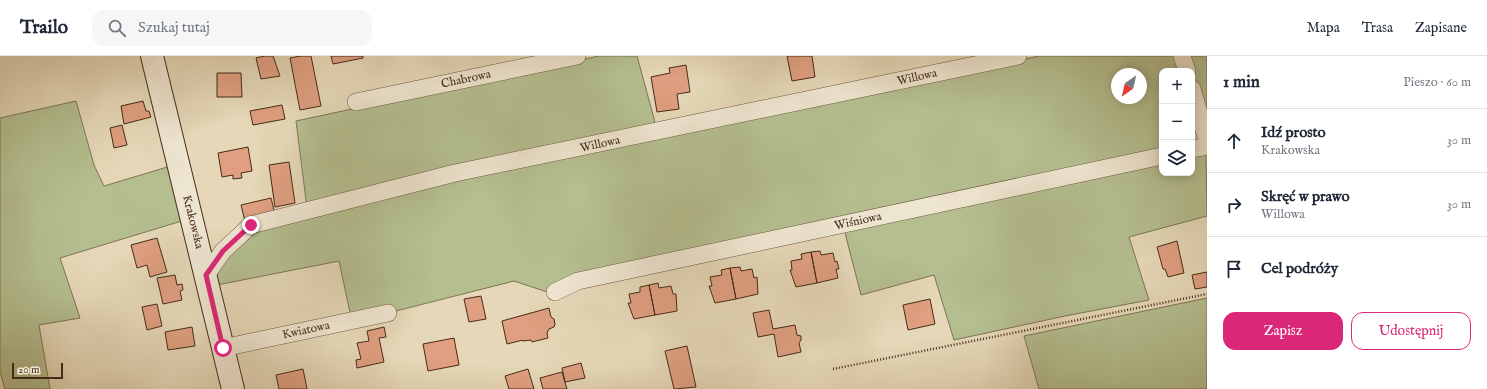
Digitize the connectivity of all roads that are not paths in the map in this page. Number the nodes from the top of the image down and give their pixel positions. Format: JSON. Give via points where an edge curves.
{"nodes":[{"id":1,"x":152,"y":56,"type":"edge"},
{"id":2,"x":577,"y":56,"type":"edge"},
{"id":3,"x":1018,"y":56,"type":"edge"},
{"id":4,"x":1182,"y":56,"type":"edge"},
{"id":5,"x":1186,"y":68,"type":"edge"},
{"id":6,"x":1195,"y":99,"type":"edge"},
{"id":7,"x":356,"y":102,"type":"dead end"},
{"id":8,"x":1207,"y":140,"type":"edge"},
{"id":9,"x":1207,"y":146,"type":"edge"},
{"id":10,"x":1195,"y":148,"type":"edge"},
{"id":11,"x":1159,"y":157,"type":"edge"},
{"id":12,"x":206,"y":275,"type":"junction"},
{"id":13,"x":555,"y":292,"type":"dead end"},
{"id":14,"x":388,"y":313,"type":"dead end"},
{"id":15,"x":223,"y":348,"type":"junction"},
{"id":16,"x":233,"y":389,"type":"edge"}],
"edges":[{"from":1,"to":12,"type":"street","name":"Krakowska"},
{"from":2,"to":7,"type":"street","name":"Chabrowa"},
{"from":3,"to":12,"type":"street","name":"Willowa","via":[[455,174],[251,225],[223,251]]},
{"from":4,"to":5,"type":"street"},
{"from":6,"to":8,"type":"street"},
{"from":9,"to":10,"type":"street"},
{"from":11,"to":13,"type":"street","name":"Wiśniowa","via":[[578,281]]},
{"from":12,"to":15,"type":"street","name":"Krakowska"},
{"from":14,"to":15,"type":"street","name":"Kwiatowa"},
{"from":15,"to":16,"type":"street","name":"Krakowska"}]}
